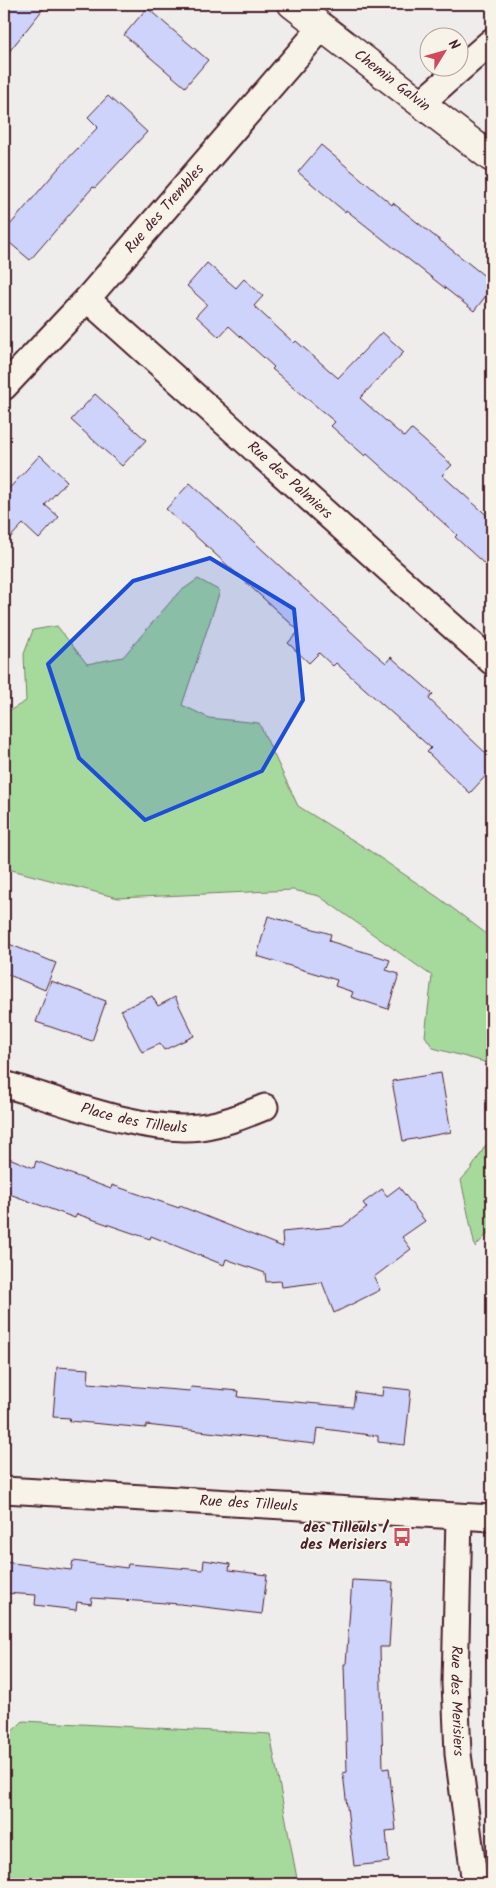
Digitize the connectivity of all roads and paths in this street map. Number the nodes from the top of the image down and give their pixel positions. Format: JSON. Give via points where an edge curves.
{"nodes":[{"id":1,"x":292,"y":4,"type":"edge"},
{"id":2,"x":322,"y":27,"type":"junction"},
{"id":3,"x":492,"y":41,"type":"edge"},
{"id":4,"x":421,"y":103,"type":"junction"},
{"id":5,"x":492,"y":158,"type":"edge"},
{"id":6,"x":87,"y":299,"type":"junction"},
{"id":7,"x":4,"y":387,"type":"edge"},
{"id":8,"x":492,"y":662,"type":"edge"},
{"id":9,"x":4,"y":1084,"type":"edge"},
{"id":10,"x":265,"y":1107,"type":"dead end"},
{"id":11,"x":4,"y":1490,"type":"edge"},
{"id":12,"x":459,"y":1517,"type":"junction"},
{"id":13,"x":492,"y":1518,"type":"edge"},
{"id":14,"x":475,"y":1884,"type":"edge"}],
"edges":[{"from":1,"to":2,"type":"street","name":"Chemin Galvin"},
{"from":2,"to":4,"type":"street","name":"Chemin Galvin"},
{"from":2,"to":6,"type":"street","name":"Rue des Trembles"},
{"from":3,"to":4,"type":"street"},
{"from":4,"to":5,"type":"street","name":"Chemin Galvin"},
{"from":6,"to":7,"type":"street","name":"Rue des Trembles"},
{"from":6,"to":8,"type":"street","name":"Rue des Palmiers"},
{"from":9,"to":10,"type":"street","name":"Place des Tilleuls","via":[[144,1125],[198,1127],[233,1120]]},
{"from":11,"to":12,"type":"street","name":"Rue des Tilleuls"},
{"from":12,"to":13,"type":"street","name":"Rue des Tilleuls"},
{"from":12,"to":14,"type":"street","name":"Rue des Merisiers","via":[[455,1683],[458,1754]]}]}
